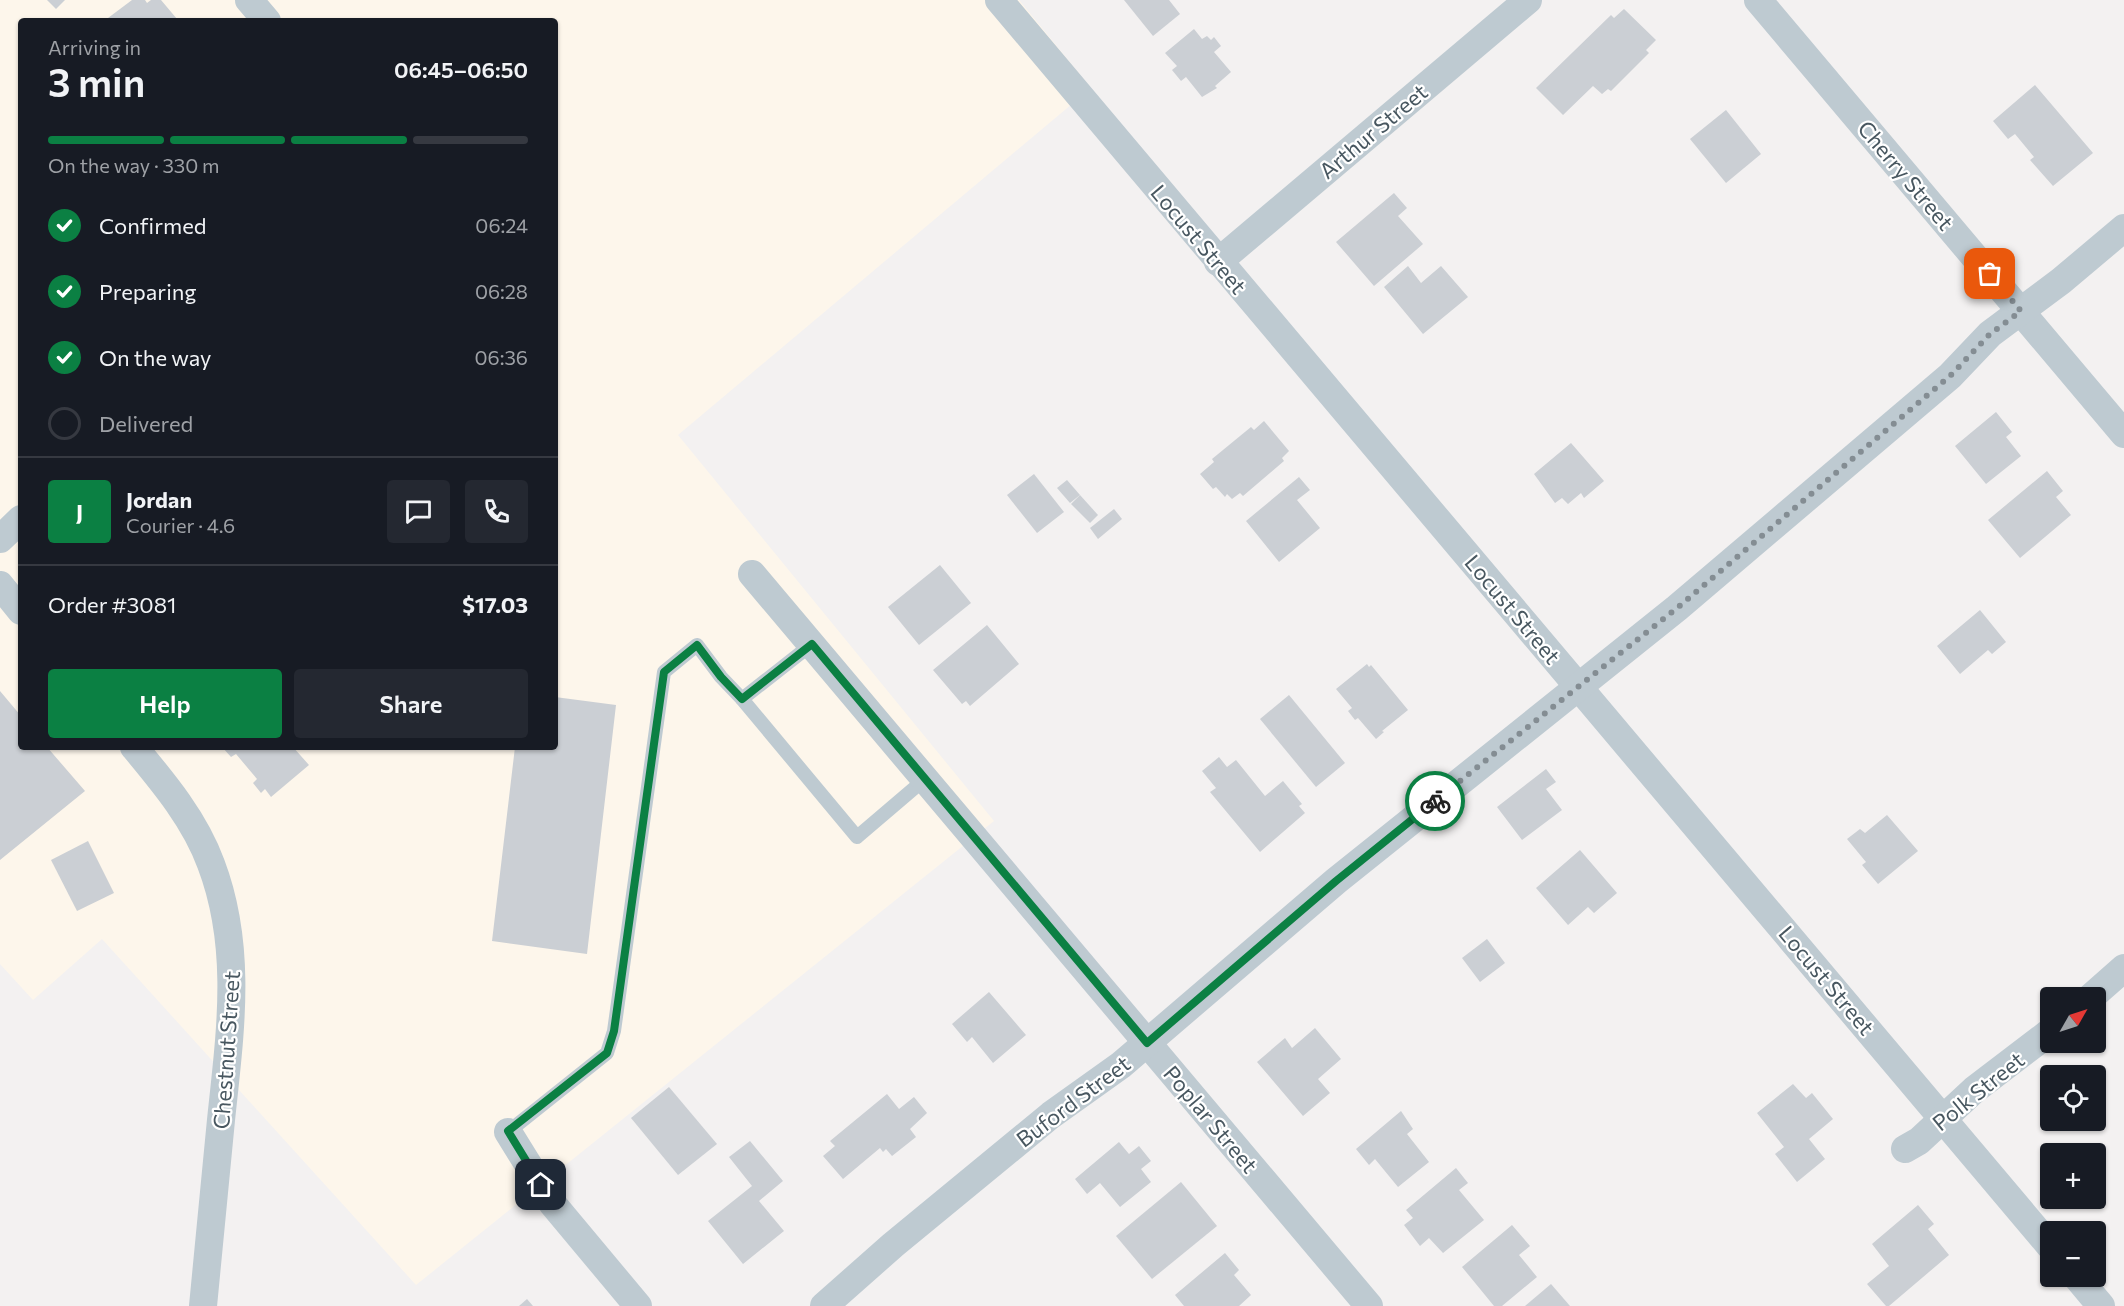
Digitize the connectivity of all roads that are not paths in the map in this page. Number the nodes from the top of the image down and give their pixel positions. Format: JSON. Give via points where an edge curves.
{"nodes":[{"id":1,"x":249,"y":0,"type":"edge"},
{"id":2,"x":999,"y":0,"type":"edge"},
{"id":3,"x":1528,"y":0,"type":"edge"},
{"id":4,"x":1758,"y":0,"type":"edge"},
{"id":5,"x":264,"y":18,"type":"edge"},
{"id":6,"x":2124,"y":228,"type":"edge"},
{"id":7,"x":1218,"y":262,"type":"junction"},
{"id":8,"x":2021,"y":311,"type":"junction"},
{"id":9,"x":2124,"y":434,"type":"edge"},
{"id":10,"x":18,"y":522,"type":"edge"},
{"id":11,"x":0,"y":538,"type":"edge"},
{"id":12,"x":752,"y":574,"type":"dead end"},
{"id":13,"x":0,"y":585,"type":"edge"},
{"id":14,"x":18,"y":607,"type":"edge"},
{"id":15,"x":812,"y":644,"type":"junction"},
{"id":16,"x":1579,"y":685,"type":"junction"},
{"id":17,"x":742,"y":699,"type":"junction"},
{"id":18,"x":137,"y":750,"type":"edge"},
{"id":19,"x":925,"y":779,"type":"junction"},
{"id":20,"x":2124,"y":968,"type":"edge"},
{"id":21,"x":2102,"y":987,"type":"edge"},
{"id":22,"x":2040,"y":1040,"type":"edge"},
{"id":23,"x":1147,"y":1043,"type":"junction"},
{"id":24,"x":1944,"y":1118,"type":"junction"},
{"id":25,"x":508,"y":1131,"type":"joint"},
{"id":26,"x":1905,"y":1149,"type":"dead end"},
{"id":27,"x":2040,"y":1233,"type":"edge"},
{"id":28,"x":2085,"y":1287,"type":"edge"},
{"id":29,"x":203,"y":1306,"type":"edge"},
{"id":30,"x":638,"y":1306,"type":"edge"},
{"id":31,"x":824,"y":1306,"type":"edge"},
{"id":32,"x":1369,"y":1306,"type":"edge"},
{"id":33,"x":2101,"y":1306,"type":"edge"}],
"edges":[{"from":1,"to":5,"type":"street"},
{"from":2,"to":7,"type":"street","name":"Locust Street"},
{"from":3,"to":7,"type":"street","name":"Arthur Street"},
{"from":4,"to":8,"type":"street","name":"Cherry Street"},
{"from":6,"to":8,"type":"street","name":"Buford Street"},
{"from":7,"to":16,"type":"street","name":"Locust Street"},
{"from":8,"to":9,"type":"street","name":"Cherry Street"},
{"from":8,"to":16,"type":"street","name":"Buford Street","via":[[1686,601]]},
{"from":10,"to":11,"type":"street"},
{"from":12,"to":15,"type":"street","name":"Poplar Street"},
{"from":13,"to":14,"type":"street"},
{"from":15,"to":17,"type":"lane"},
{"from":15,"to":19,"type":"street","name":"Poplar Street"},
{"from":16,"to":23,"type":"street","name":"Buford Street","via":[[1336,881]]},
{"from":16,"to":24,"type":"street","name":"Locust Street"},
{"from":17,"to":19,"type":"lane","via":[[857,837]]},
{"from":17,"to":25,"type":"lane","via":[[697,645],[664,672],[614,1031],[607,1053]]},
{"from":18,"to":29,"type":"street","name":"Chestnut Street","via":[[170,790],[195,830],[211,864],[229,932],[232,1010]]},
{"from":19,"to":23,"type":"street","name":"Poplar Street"},
{"from":20,"to":21,"type":"street"},
{"from":22,"to":24,"type":"street","name":"Polk Street"},
{"from":23,"to":31,"type":"street","name":"Buford Street","via":[[1051,1115]]},
{"from":23,"to":32,"type":"street","name":"Poplar Street"},
{"from":24,"to":26,"type":"street","name":"Polk Street"},
{"from":24,"to":27,"type":"street","name":"Locust Street"},
{"from":25,"to":30,"type":"street","via":[[552,1203]]},
{"from":28,"to":33,"type":"street"}]}
